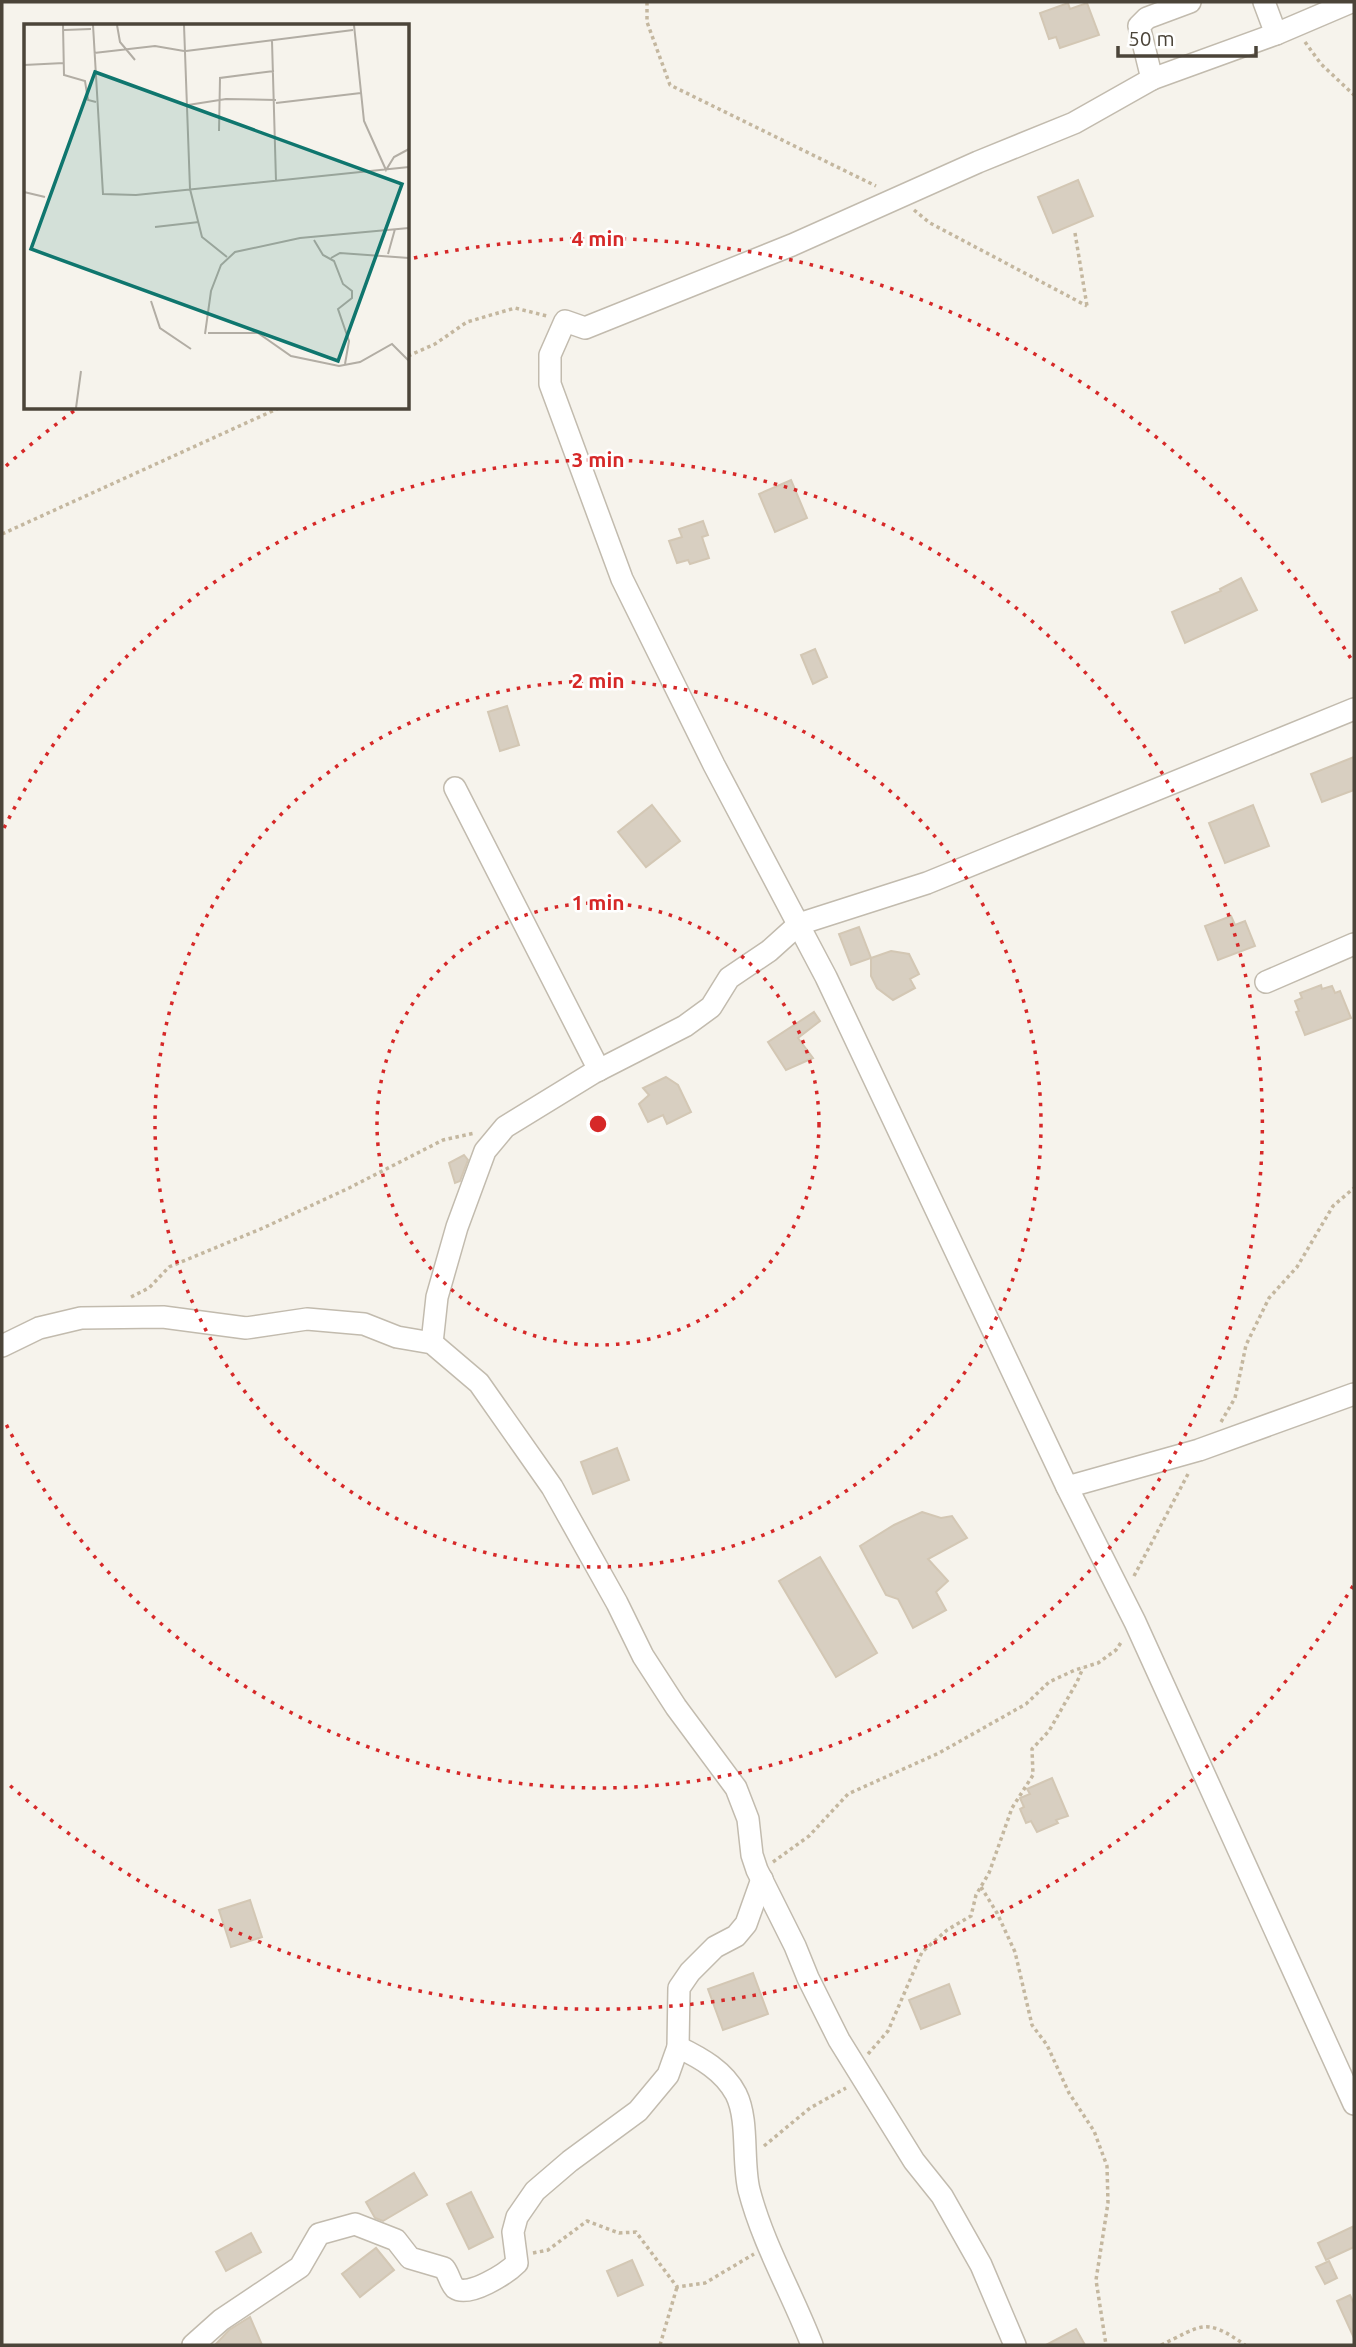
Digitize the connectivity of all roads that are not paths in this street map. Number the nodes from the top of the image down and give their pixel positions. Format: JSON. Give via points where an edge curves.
{"nodes":[{"id":1,"x":1189,"y":2,"type":"edge"},
{"id":2,"x":1264,"y":2,"type":"edge"},
{"id":3,"x":1351,"y":2,"type":"edge"},
{"id":4,"x":1285,"y":30,"type":"junction"},
{"id":5,"x":1152,"y":79,"type":"junction"},
{"id":6,"x":1354,"y":709,"type":"edge"},
{"id":7,"x":455,"y":788,"type":"dead end"},
{"id":8,"x":799,"y":924,"type":"junction"},
{"id":9,"x":1354,"y":944,"type":"edge"},
{"id":10,"x":1266,"y":982,"type":"dead end"},
{"id":11,"x":599,"y":1070,"type":"junction"},
{"id":12,"x":432,"y":1343,"type":"junction"},
{"id":13,"x":2,"y":1346,"type":"edge"},
{"id":14,"x":1354,"y":1394,"type":"edge"},
{"id":15,"x":1067,"y":1487,"type":"junction"},
{"id":16,"x":760,"y":1875,"type":"junction"},
{"id":17,"x":678,"y":2048,"type":"junction"},
{"id":18,"x":1354,"y":2104,"type":"edge"},
{"id":19,"x":193,"y":2345,"type":"edge"},
{"id":20,"x":812,"y":2345,"type":"edge"},
{"id":21,"x":1015,"y":2345,"type":"edge"}],
"edges":[{"from":1,"to":5,"type":"street","via":[[1146,18],[1139,26]]},
{"from":2,"to":4,"type":"street"},
{"from":3,"to":4,"type":"street"},
{"from":4,"to":5,"type":"street"},
{"from":5,"to":8,"type":"street","via":[[1074,123],[792,245],[585,328],[565,321],[550,355],[550,384],[622,579],[713,765]]},
{"from":6,"to":8,"type":"street","via":[[927,883]]},
{"from":7,"to":11,"type":"street"},
{"from":8,"to":11,"type":"street","via":[[729,978],[711,1007],[685,1026]]},
{"from":8,"to":15,"type":"street"},
{"from":9,"to":10,"type":"street"},
{"from":11,"to":12,"type":"street","via":[[505,1126],[485,1151],[437,1297]]},
{"from":12,"to":13,"type":"street","via":[[397,1337],[364,1324],[307,1319],[246,1328],[163,1317],[81,1318],[39,1328]]},
{"from":12,"to":16,"type":"street","via":[[480,1383],[552,1487],[643,1656],[736,1788]]},
{"from":14,"to":15,"type":"street","via":[[1203,1449]]},
{"from":15,"to":18,"type":"street","via":[[1135,1622]]},
{"from":16,"to":17,"type":"street","via":[[746,1924],[736,1936],[715,1947],[679,1988]]},
{"from":16,"to":21,"type":"street","via":[[839,2040],[914,2161],[942,2196],[981,2265]]},
{"from":17,"to":19,"type":"street","via":[[668,2074],[638,2111],[535,2191],[517,2217],[513,2232],[517,2263],[507,2273],[463,2290],[453,2286],[444,2268],[410,2258],[396,2240],[355,2224],[320,2234],[300,2267],[221,2320]]},
{"from":17,"to":20,"type":"street","via":[[703,2059],[737,2095],[750,2193]]}]}
